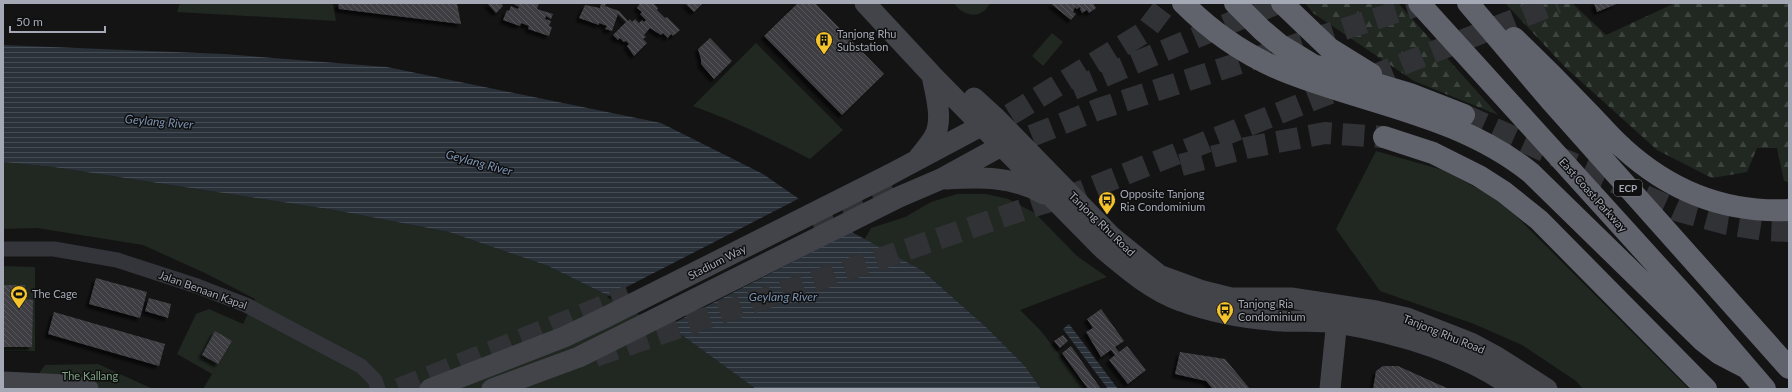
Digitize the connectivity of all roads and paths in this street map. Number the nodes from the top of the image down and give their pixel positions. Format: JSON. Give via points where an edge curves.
{"nodes":[{"id":1,"x":864,"y":3,"type":"edge"},
{"id":2,"x":1183,"y":3,"type":"edge"},
{"id":3,"x":1235,"y":3,"type":"edge"},
{"id":4,"x":1282,"y":3,"type":"edge"},
{"id":5,"x":1419,"y":3,"type":"edge"},
{"id":6,"x":1469,"y":4,"type":"edge"},
{"id":7,"x":909,"y":50,"type":"junction"},
{"id":8,"x":932,"y":75,"type":"junction"},
{"id":9,"x":1410,"y":94,"type":"junction"},
{"id":10,"x":1464,"y":115,"type":"tunnel mouth"},
{"id":11,"x":989,"y":122,"type":"junction"},
{"id":12,"x":1384,"y":137,"type":"tunnel mouth"},
{"id":13,"x":1008,"y":142,"type":"junction"},
{"id":14,"x":916,"y":161,"type":"junction"},
{"id":15,"x":941,"y":180,"type":"junction"},
{"id":16,"x":1056,"y":201,"type":"junction"},
{"id":17,"x":1789,"y":210,"type":"edge"},
{"id":18,"x":3,"y":250,"type":"edge"},
{"id":19,"x":1343,"y":321,"type":"junction"},
{"id":20,"x":1745,"y":367,"type":"junction"},
{"id":21,"x":1789,"y":368,"type":"edge"},
{"id":22,"x":3,"y":382,"type":"edge"},
{"id":23,"x":50,"y":387,"type":"edge"},
{"id":24,"x":88,"y":389,"type":"edge"},
{"id":25,"x":378,"y":389,"type":"edge"},
{"id":26,"x":430,"y":389,"type":"edge"},
{"id":27,"x":492,"y":389,"type":"edge"},
{"id":28,"x":1330,"y":389,"type":"edge"},
{"id":29,"x":1344,"y":389,"type":"edge"},
{"id":30,"x":1515,"y":389,"type":"edge"},
{"id":31,"x":1547,"y":389,"type":"edge"},
{"id":32,"x":1706,"y":389,"type":"edge"},
{"id":33,"x":1765,"y":389,"type":"edge"}],
"edges":[{"from":1,"to":7,"type":"street","name":"Tanjong Rhu Road"},
{"from":2,"to":20,"type":"highway","via":[[1231,42],[1288,73],[1448,125],[1512,158],[1531,173],[1702,340],[1720,354]]},
{"from":3,"to":9,"type":"highway","via":[[1280,45],[1313,65]]},
{"from":4,"to":9,"type":"highway","via":[[1329,48],[1366,72]]},
{"from":5,"to":20,"type":"highway","name":"East Coast Parkway","number":"ECP","via":[[1693,305]]},
{"from":6,"to":17,"type":"highway","via":[[1498,22],[1622,148],[1667,181],[1704,199],[1731,207],[1756,211]]},
{"from":6,"to":21,"type":"highway","number":"ECP","via":[[1551,102]]},
{"from":7,"to":8,"type":"street","name":"Tanjong Rhu Road"},
{"from":7,"to":11,"type":"street","name":"Tanjong Rhu Road","via":[[934,63]]},
{"from":8,"to":11,"type":"street","name":"Tanjong Rhu Road"},
{"from":8,"to":14,"type":"street","via":[[938,121],[935,136]]},
{"from":9,"to":10,"type":"highway"},
{"from":11,"to":13,"type":"street","name":"Tanjong Rhu Road"},
{"from":11,"to":14,"type":"street","name":"Stadium Way"},
{"from":12,"to":32,"type":"highway","via":[[1445,159],[1504,192],[1539,220]]},
{"from":13,"to":15,"type":"street","name":"Stadium Way"},
{"from":13,"to":16,"type":"street","name":"Tanjong Rhu Road"},
{"from":13,"to":19,"type":"street","name":"Tanjong Rhu Road","via":[[1112,237],[1159,275],[1231,298],[1291,298]]},
{"from":14,"to":26,"type":"street","name":"Stadium Way","bridge":true,"via":[[564,337]]},
{"from":15,"to":16,"type":"street","via":[[979,177],[1004,180],[1036,190]]},
{"from":15,"to":27,"type":"street","name":"Stadium Way","via":[[899,197],[579,357]]},
{"from":16,"to":19,"type":"street","name":"Tanjong Rhu Road","via":[[1103,249],[1127,269],[1180,301],[1215,312],[1261,319],[1315,322],[1330,331]]},
{"from":18,"to":25,"type":"street","name":"Jalan Benaan Kapal","via":[[54,250],[117,260],[197,286],[246,305],[361,366],[375,380]]},
{"from":19,"to":28,"type":"street"},
{"from":19,"to":29,"type":"street"},
{"from":19,"to":30,"type":"street","name":"Tanjong Rhu Road","via":[[1439,350],[1471,363]]},
{"from":19,"to":31,"type":"street","name":"Tanjong Rhu Road","via":[[1376,311],[1407,318],[1471,343]]},
{"from":20,"to":33,"type":"highway","name":"East Coast Parkway","number":"ECP"},
{"from":22,"to":23,"type":"street"},
{"from":23,"to":24,"type":"street"}]}
